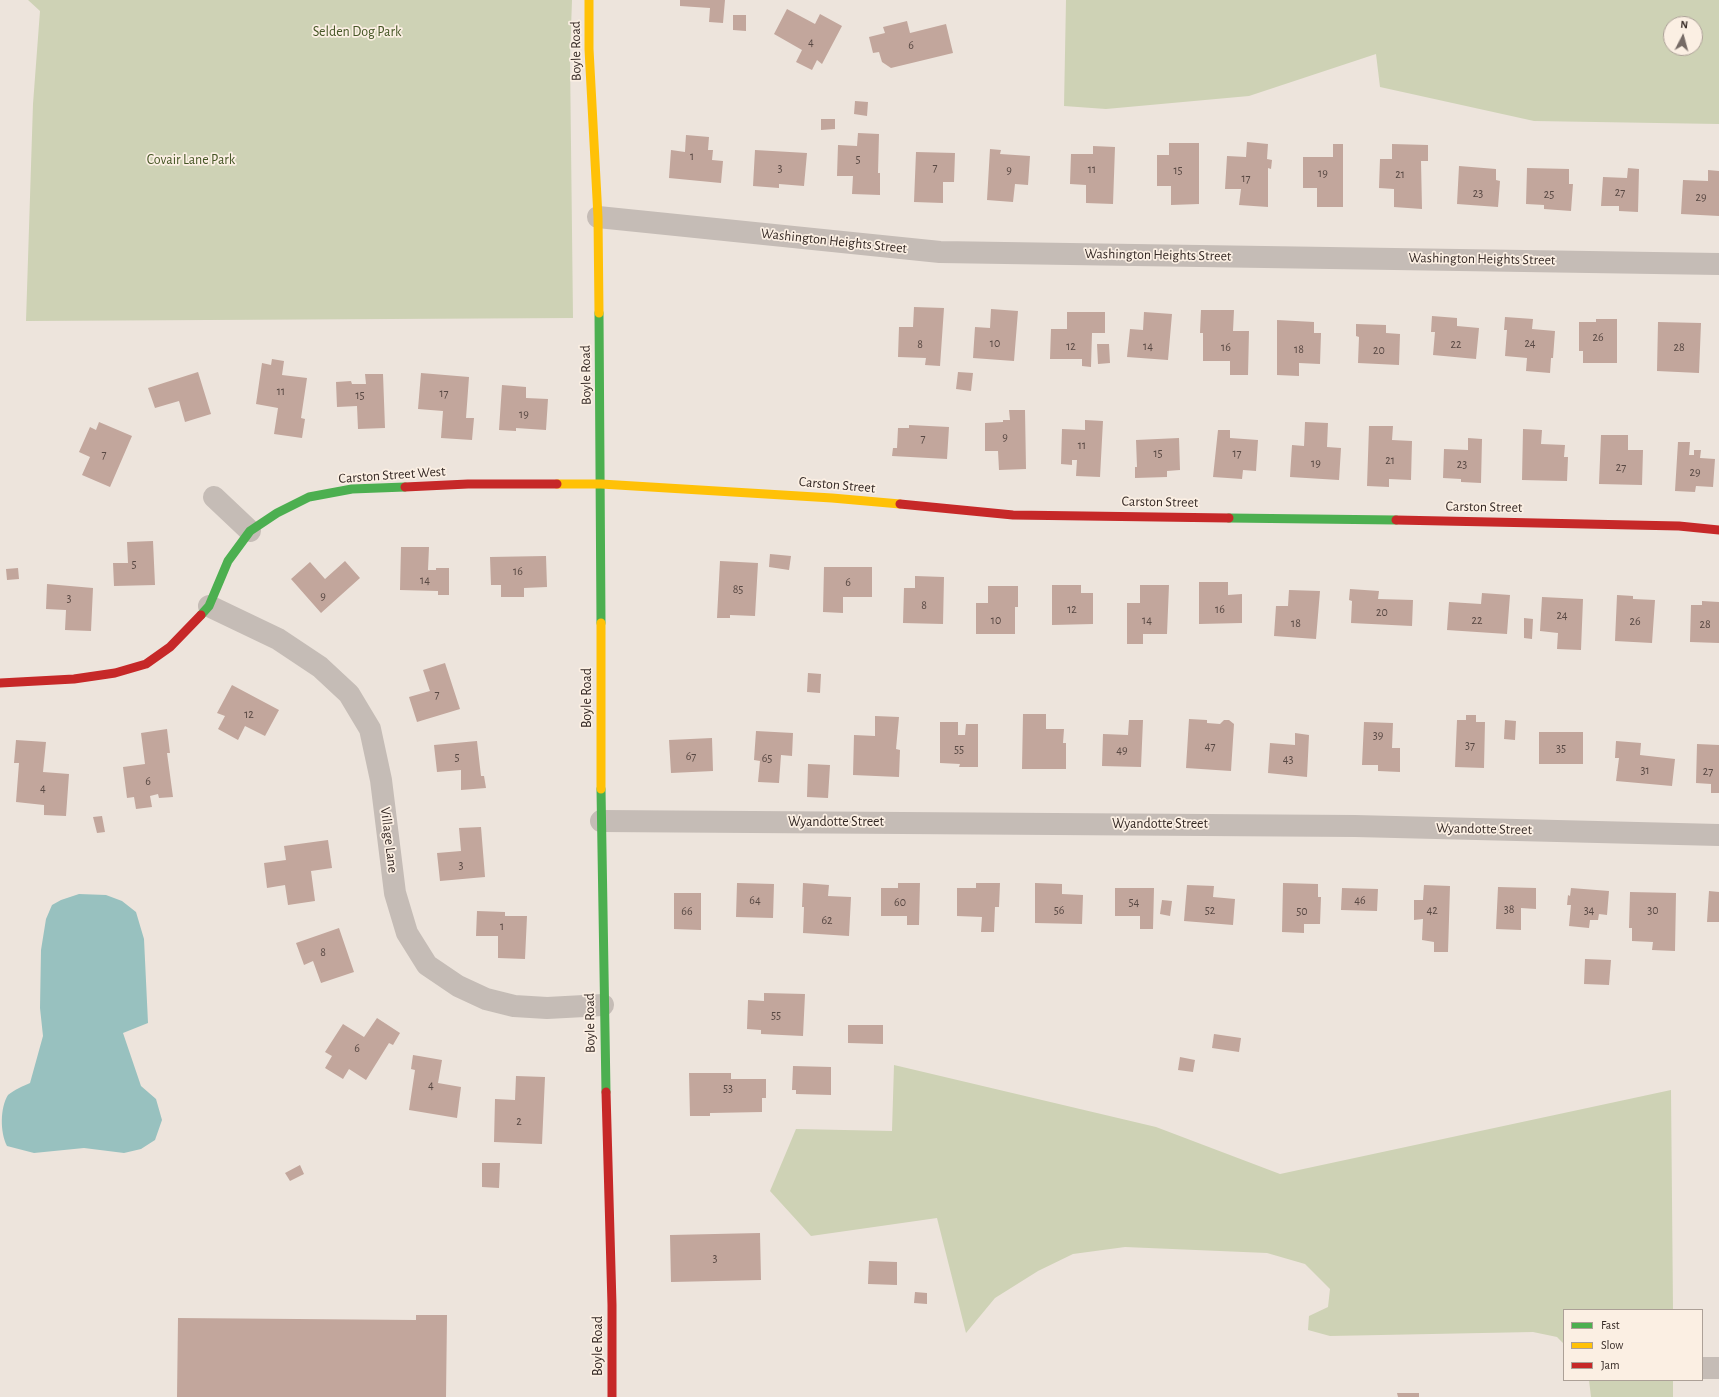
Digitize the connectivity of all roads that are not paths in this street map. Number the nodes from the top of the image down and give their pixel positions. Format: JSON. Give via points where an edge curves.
{"nodes":[{"id":1,"x":589,"y":0,"type":"edge"},
{"id":2,"x":598,"y":217,"type":"junction"},
{"id":3,"x":1719,"y":264,"type":"edge"},
{"id":4,"x":601,"y":484,"type":"junction"},
{"id":5,"x":214,"y":497,"type":"dead end"},
{"id":6,"x":250,"y":530,"type":"junction"},
{"id":7,"x":1719,"y":530,"type":"edge"},
{"id":8,"x":209,"y":606,"type":"junction"},
{"id":9,"x":0,"y":683,"type":"edge"},
{"id":10,"x":601,"y":821,"type":"junction"},
{"id":11,"x":1719,"y":835,"type":"edge"},
{"id":12,"x":603,"y":1005,"type":"junction"},
{"id":13,"x":1703,"y":1368,"type":"edge"},
{"id":14,"x":1719,"y":1368,"type":"edge"},
{"id":15,"x":612,"y":1397,"type":"edge"}],
"edges":[{"from":1,"to":2,"type":"street","name":"Boyle Road","via":[[589,49]]},
{"from":2,"to":3,"type":"street","name":"Washington Heights Street","via":[[940,252]]},
{"from":2,"to":4,"type":"street","name":"Boyle Road"},
{"from":4,"to":6,"type":"street","name":"Carston Street West","via":[[468,484],[352,489],[309,497]]},
{"from":4,"to":7,"type":"street","name":"Carston Street","via":[[832,498],[1013,515],[1513,521],[1679,526]]},
{"from":4,"to":10,"type":"street","name":"Boyle Road"},
{"from":5,"to":6,"type":"street"},
{"from":6,"to":8,"type":"street","name":"Carston Street West","via":[[228,561]]},
{"from":8,"to":9,"type":"street","name":"Carston Street West","via":[[170,647],[146,664],[74,679]]},
{"from":8,"to":12,"type":"street","name":"Village Lane","via":[[278,639],[320,667],[349,694],[370,729],[381,780],[397,899],[407,932],[428,965],[458,986],[486,999],[514,1006],[547,1008]]},
{"from":10,"to":11,"type":"street","name":"Wyandotte Street","via":[[1355,826]]},
{"from":10,"to":12,"type":"street","name":"Boyle Road"},
{"from":12,"to":15,"type":"street","name":"Boyle Road","via":[[612,1300]]},
{"from":13,"to":14,"type":"street"}]}
